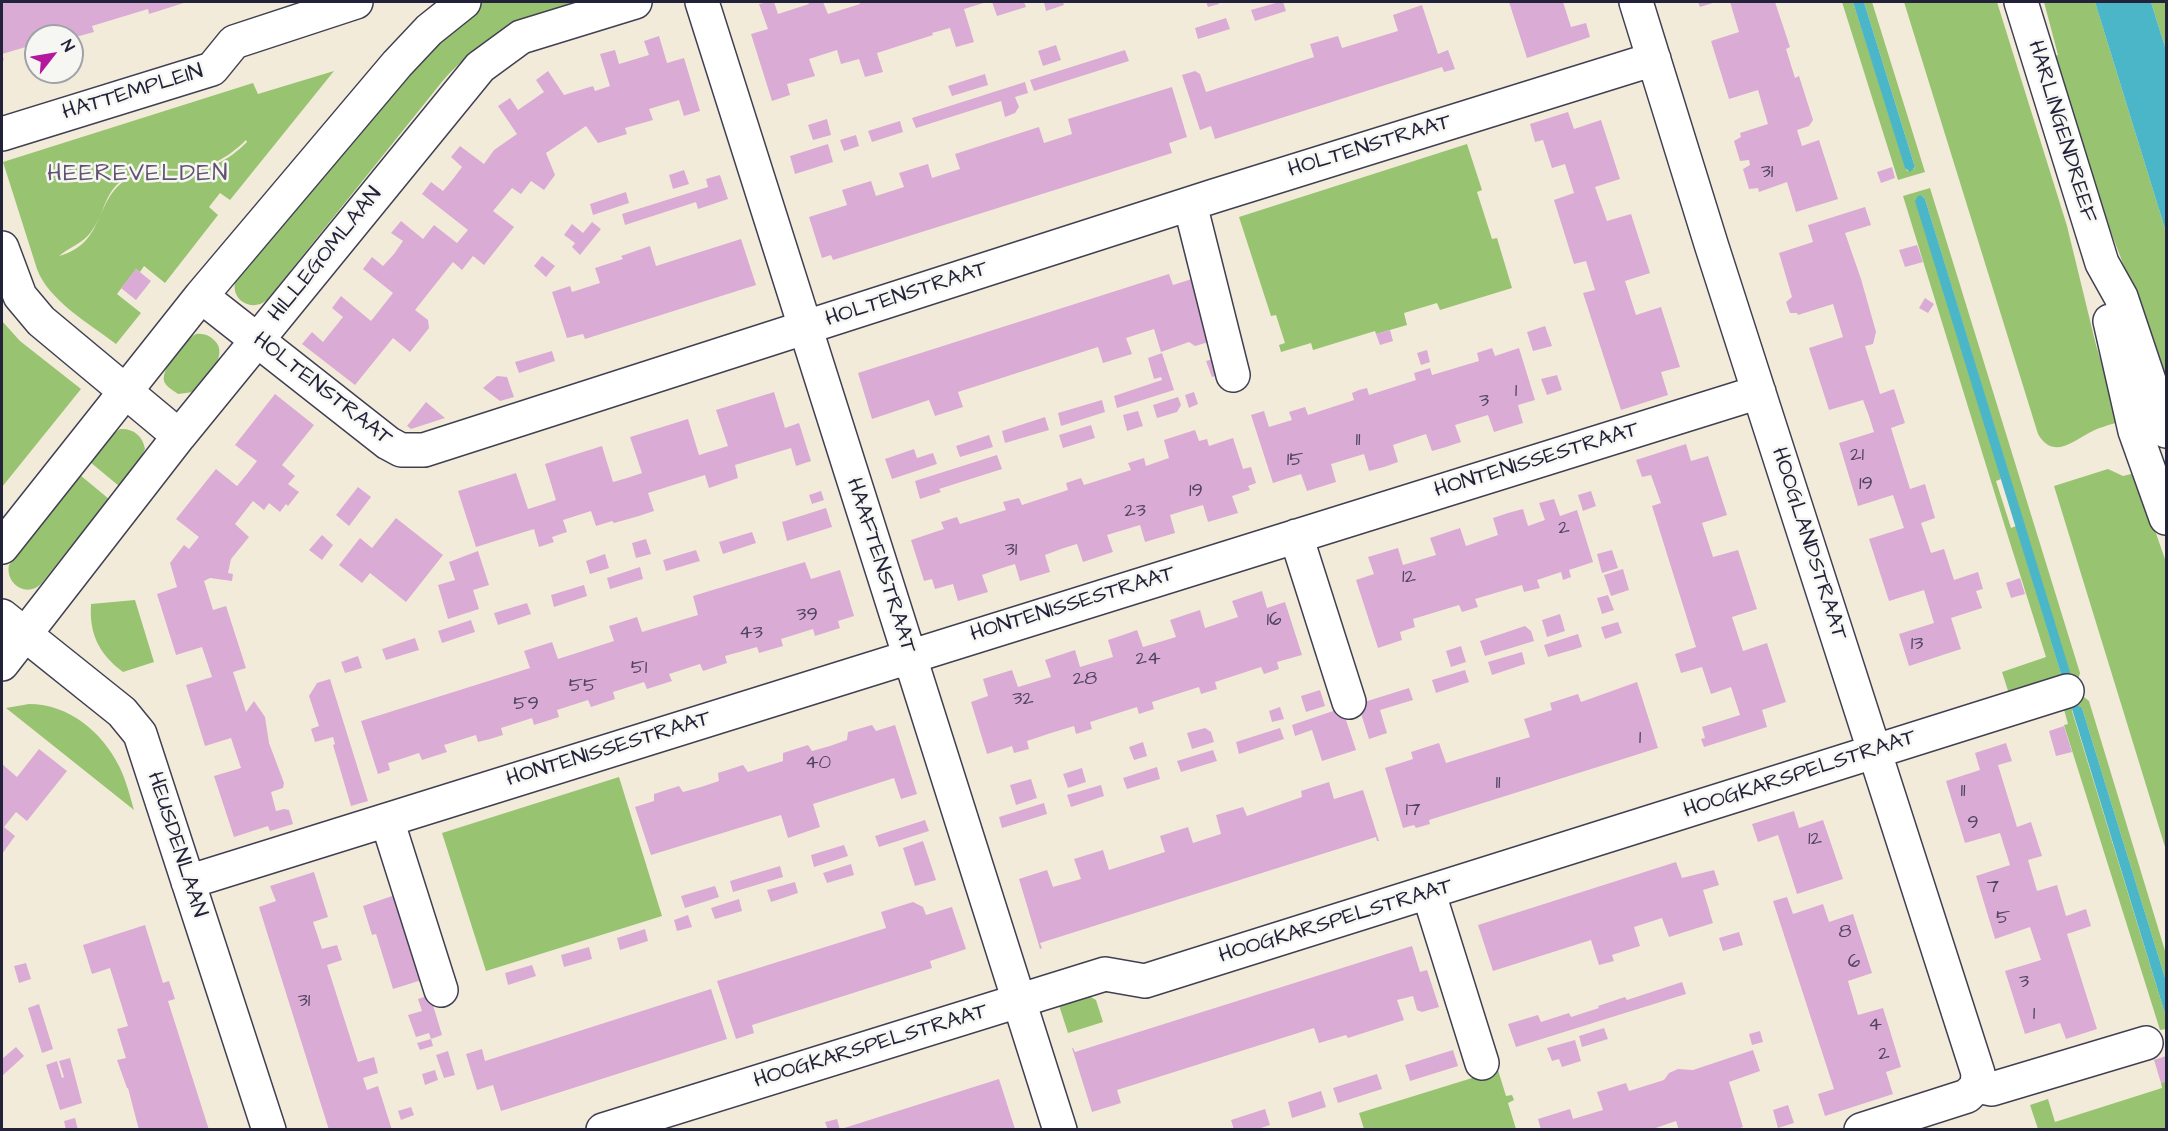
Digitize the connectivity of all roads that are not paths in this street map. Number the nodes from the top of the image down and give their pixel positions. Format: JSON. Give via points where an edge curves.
{"nodes":[{"id":1,"x":356,"y":2,"type":"edge"},
{"id":2,"x":464,"y":2,"type":"edge"},
{"id":3,"x":635,"y":2,"type":"edge"},
{"id":4,"x":702,"y":2,"type":"edge"},
{"id":5,"x":1636,"y":2,"type":"edge"},
{"id":6,"x":2021,"y":2,"type":"edge"},
{"id":7,"x":1654,"y":59,"type":"junction"},
{"id":8,"x":2,"y":134,"type":"edge"},
{"id":9,"x":1190,"y":204,"type":"junction"},
{"id":10,"x":2,"y":248,"type":"edge"},
{"id":11,"x":201,"y":296,"type":"junction"},
{"id":12,"x":804,"y":328,"type":"junction"},
{"id":13,"x":257,"y":340,"type":"junction"},
{"id":14,"x":1233,"y":375,"type":"dead end"},
{"id":15,"x":124,"y":391,"type":"junction"},
{"id":16,"x":1759,"y":392,"type":"junction"},
{"id":17,"x":2158,"y":426,"type":"edge"},
{"id":18,"x":178,"y":436,"type":"junction"},
{"id":19,"x":2166,"y":518,"type":"edge"},
{"id":20,"x":1296,"y":536,"type":"junction"},
{"id":21,"x":2,"y":547,"type":"edge"},
{"id":22,"x":13,"y":625,"type":"edge"},
{"id":23,"x":909,"y":657,"type":"junction"},
{"id":24,"x":2,"y":664,"type":"edge"},
{"id":25,"x":2067,"y":691,"type":"dead end"},
{"id":26,"x":1349,"y":702,"type":"dead end"},
{"id":27,"x":1875,"y":750,"type":"junction"},
{"id":28,"x":387,"y":820,"type":"junction"},
{"id":29,"x":188,"y":882,"type":"junction"},
{"id":30,"x":1429,"y":894,"type":"junction"},
{"id":31,"x":441,"y":990,"type":"dead end"},
{"id":32,"x":1018,"y":1001,"type":"junction"},
{"id":33,"x":2146,"y":1043,"type":"dead end"},
{"id":34,"x":1482,"y":1063,"type":"dead end"},
{"id":35,"x":1977,"y":1086,"type":"junction"},
{"id":36,"x":269,"y":1130,"type":"edge"},
{"id":37,"x":603,"y":1130,"type":"edge"},
{"id":38,"x":1060,"y":1130,"type":"edge"},
{"id":39,"x":1861,"y":1130,"type":"edge"}],
"edges":[{"from":1,"to":8,"type":"street","name":"HATTEMPLEIN","via":[[234,42],[212,69]]},
{"from":2,"to":11,"type":"street","via":[[429,30],[397,64]]},
{"from":3,"to":13,"type":"street","name":"HILLEGOMLAAN","via":[[521,38],[480,67]]},
{"from":4,"to":12,"type":"street","name":"HAAFTENSTRAAT"},
{"from":5,"to":7,"type":"street","name":"HOOGLANDSTRAAT"},
{"from":6,"to":17,"type":"street","name":"HARLINGENDREEF","via":[[2102,263],[2121,297]]},
{"from":7,"to":9,"type":"street","name":"HOLTENSTRAAT"},
{"from":7,"to":16,"type":"street","name":"HOOGLANDSTRAAT"},
{"from":9,"to":12,"type":"street","name":"HOLTENSTRAAT"},
{"from":9,"to":14,"type":"street"},
{"from":10,"to":15,"type":"street","via":[[20,296],[41,321]]},
{"from":11,"to":13,"type":"street","name":"HOLTENSTRAAT"},
{"from":11,"to":15,"type":"street"},
{"from":12,"to":13,"type":"street","name":"HOLTENSTRAAT","via":[[424,450],[402,450],[388,443]]},
{"from":12,"to":23,"type":"street","name":"HAAFTENSTRAAT"},
{"from":13,"to":18,"type":"street","name":"HILLEGOMLAAN"},
{"from":15,"to":18,"type":"street"},
{"from":15,"to":21,"type":"street"},
{"from":16,"to":20,"type":"street","name":"HONTENISSESTRAAT"},
{"from":16,"to":27,"type":"street","name":"HOOGLANDSTRAAT"},
{"from":17,"to":19,"type":"street","name":"HARLINGENDREEF"},
{"from":18,"to":22,"type":"street","name":"HILLEGOMLAAN"},
{"from":20,"to":23,"type":"street","name":"HONTENISSESTRAAT"},
{"from":20,"to":26,"type":"street"},
{"from":22,"to":24,"type":"street","name":"HILLEGOMLAAN"},
{"from":22,"to":29,"type":"street","name":"HEUSDENLAAN","via":[[122,712],[140,734]]},
{"from":23,"to":28,"type":"street","name":"HONTENISSESTRAAT"},
{"from":23,"to":32,"type":"street","name":"HAAFTENSTRAAT"},
{"from":25,"to":27,"type":"street","name":"HOOGKARSPELSTRAAT"},
{"from":27,"to":30,"type":"street","name":"HOOGKARSPELSTRAAT"},
{"from":27,"to":35,"type":"street","name":"HOOGLANDSTRAAT","via":[[1978,1073]]},
{"from":28,"to":29,"type":"street","name":"HONTENISSESTRAAT"},
{"from":28,"to":31,"type":"street"},
{"from":29,"to":36,"type":"street","name":"HEUSDENLAAN"},
{"from":30,"to":32,"type":"street","name":"HOOGKARSPELSTRAAT","via":[[1145,981],[1105,974]]},
{"from":30,"to":34,"type":"street"},
{"from":32,"to":37,"type":"street","name":"HOOGKARSPELSTRAAT"},
{"from":32,"to":38,"type":"street","name":"HAAFTENSTRAAT"},
{"from":33,"to":35,"type":"street","via":[[1992,1089]]},
{"from":35,"to":39,"type":"street","via":[[1966,1096]]}]}
